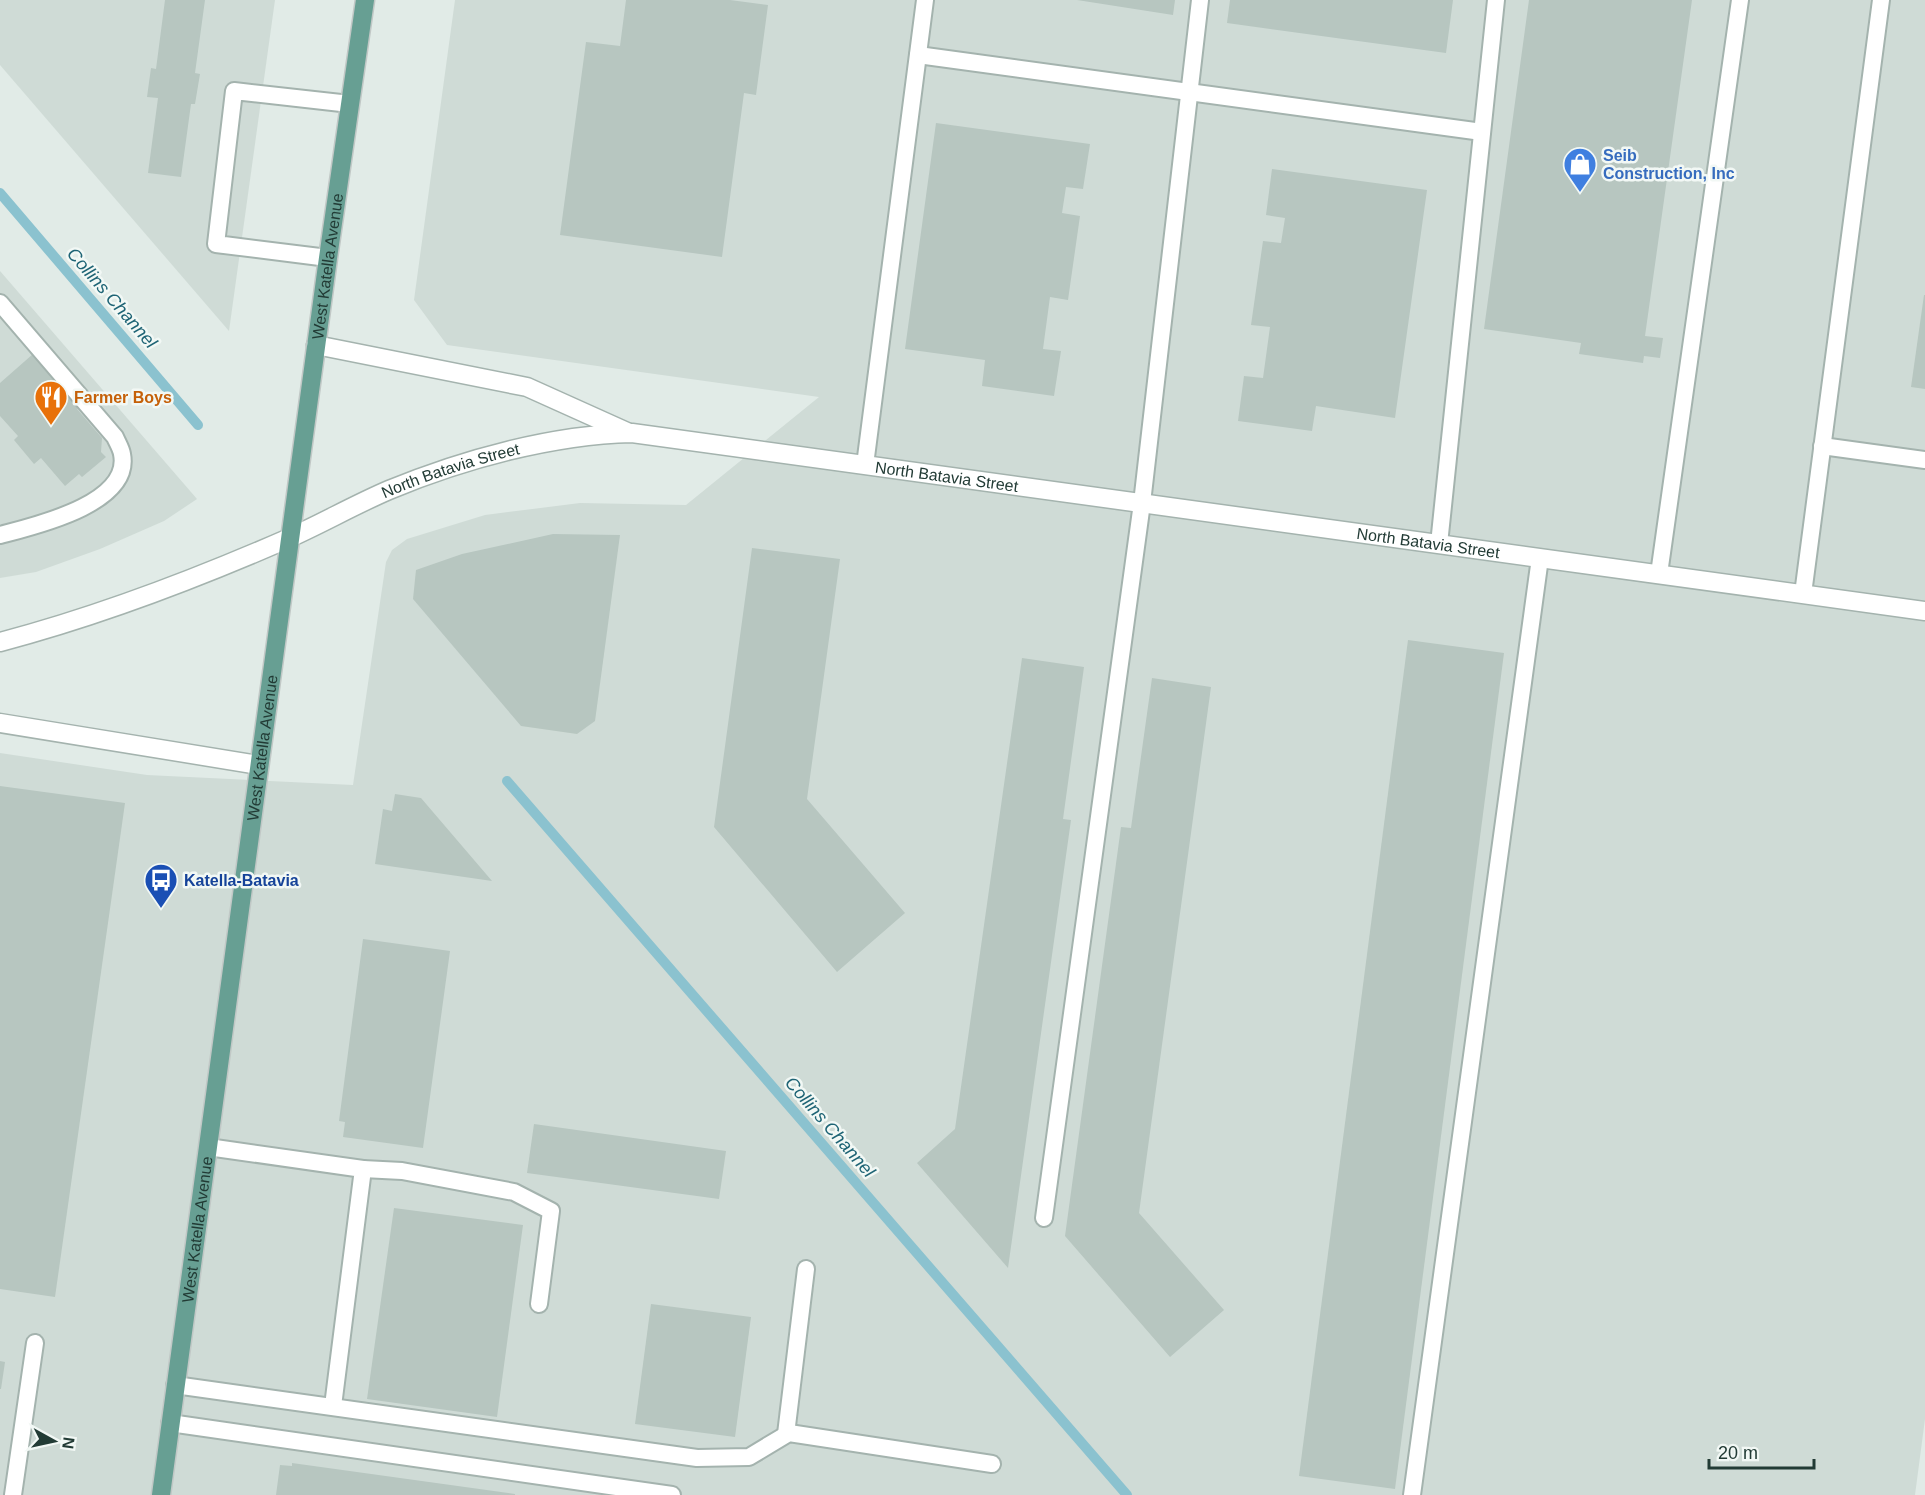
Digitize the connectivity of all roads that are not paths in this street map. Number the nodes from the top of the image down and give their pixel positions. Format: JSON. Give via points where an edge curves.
{"nodes":[{"id":1,"x":365,"y":0,"type":"edge"},
{"id":2,"x":925,"y":0,"type":"edge"},
{"id":3,"x":1200,"y":0,"type":"edge"},
{"id":4,"x":1496,"y":0,"type":"edge"},
{"id":5,"x":1740,"y":0,"type":"edge"},
{"id":6,"x":1881,"y":0,"type":"edge"},
{"id":7,"x":918,"y":55,"type":"junction"},
{"id":8,"x":1188,"y":92,"type":"junction"},
{"id":9,"x":350,"y":104,"type":"junction"},
{"id":10,"x":1482,"y":132,"type":"junction"},
{"id":11,"x":328,"y":258,"type":"junction"},
{"id":12,"x":0,"y":303,"type":"edge"},
{"id":13,"x":316,"y":345,"type":"junction"},
{"id":14,"x":632,"y":434,"type":"junction"},
{"id":15,"x":1822,"y":446,"type":"junction"},
{"id":16,"x":1925,"y":460,"type":"edge"},
{"id":17,"x":865,"y":465,"type":"junction"},
{"id":18,"x":1142,"y":503,"type":"junction"},
{"id":19,"x":0,"y":535,"type":"edge"},
{"id":20,"x":290,"y":538,"type":"junction"},
{"id":21,"x":1439,"y":544,"type":"junction"},
{"id":22,"x":1539,"y":558,"type":"junction"},
{"id":23,"x":1659,"y":574,"type":"junction"},
{"id":24,"x":1803,"y":594,"type":"junction"},
{"id":25,"x":1925,"y":611,"type":"edge"},
{"id":26,"x":0,"y":642,"type":"edge"},
{"id":27,"x":0,"y":723,"type":"edge"},
{"id":28,"x":260,"y":765,"type":"junction"},
{"id":29,"x":208,"y":1147,"type":"junction"},
{"id":30,"x":363,"y":1169,"type":"junction"},
{"id":31,"x":1044,"y":1218,"type":"dead end"},
{"id":32,"x":806,"y":1269,"type":"dead end"},
{"id":33,"x":539,"y":1304,"type":"dead end"},
{"id":34,"x":35,"y":1343,"type":"dead end"},
{"id":35,"x":175,"y":1385,"type":"junction"},
{"id":36,"x":333,"y":1406,"type":"junction"},
{"id":37,"x":170,"y":1423,"type":"junction"},
{"id":38,"x":786,"y":1434,"type":"junction"},
{"id":39,"x":992,"y":1464,"type":"dead end"},
{"id":40,"x":13,"y":1495,"type":"edge"},
{"id":41,"x":160,"y":1495,"type":"edge"},
{"id":42,"x":672,"y":1495,"type":"edge"},
{"id":43,"x":1412,"y":1495,"type":"edge"}],
"edges":[{"from":1,"to":9,"type":"main road","name":"West Katella Avenue"},
{"from":2,"to":7,"type":"lane"},
{"from":3,"to":8,"type":"lane"},
{"from":4,"to":10,"type":"lane"},
{"from":5,"to":23,"type":"lane"},
{"from":6,"to":15,"type":"lane"},
{"from":7,"to":8,"type":"lane"},
{"from":7,"to":17,"type":"lane"},
{"from":8,"to":10,"type":"lane"},
{"from":8,"to":18,"type":"lane"},
{"from":9,"to":11,"type":"main road","name":"West Katella Avenue"},
{"from":9,"to":11,"type":"lane","via":[[234,91],[216,243]]},
{"from":10,"to":21,"type":"lane"},
{"from":11,"to":13,"type":"main road","name":"West Katella Avenue"},
{"from":12,"to":19,"type":"lane","via":[[115,437],[122,454],[116,481],[104,495],[40,525]]},
{"from":13,"to":14,"type":"street","via":[[527,387]]},
{"from":13,"to":20,"type":"main road","name":"West Katella Avenue"},
{"from":14,"to":17,"type":"street","name":"North Batavia Street"},
{"from":14,"to":20,"type":"street","name":"North Batavia Street","via":[[595,434],[457,466],[389,490]]},
{"from":15,"to":16,"type":"lane"},
{"from":15,"to":24,"type":"lane"},
{"from":17,"to":18,"type":"street","name":"North Batavia Street"},
{"from":18,"to":21,"type":"street","name":"North Batavia Street"},
{"from":18,"to":31,"type":"lane"},
{"from":20,"to":26,"type":"street","name":"North Batavia Street","via":[[131,603]]},
{"from":20,"to":28,"type":"main road","name":"West Katella Avenue"},
{"from":21,"to":22,"type":"street","name":"North Batavia Street"},
{"from":22,"to":23,"type":"street","name":"North Batavia Street"},
{"from":22,"to":43,"type":"lane"},
{"from":23,"to":24,"type":"street","name":"North Batavia Street"},
{"from":24,"to":25,"type":"street","name":"North Batavia Street"},
{"from":27,"to":28,"type":"street"},
{"from":28,"to":29,"type":"main road","name":"West Katella Avenue"},
{"from":29,"to":30,"type":"lane"},
{"from":29,"to":35,"type":"main road","name":"West Katella Avenue"},
{"from":30,"to":33,"type":"lane","via":[[402,1171],[514,1192],[551,1211]]},
{"from":30,"to":36,"type":"lane"},
{"from":32,"to":38,"type":"lane"},
{"from":34,"to":40,"type":"lane"},
{"from":35,"to":36,"type":"lane"},
{"from":35,"to":37,"type":"main road","name":"West Katella Avenue"},
{"from":36,"to":38,"type":"lane","via":[[697,1458],[749,1457]]},
{"from":37,"to":41,"type":"main road","name":"West Katella Avenue"},
{"from":37,"to":42,"type":"lane"},
{"from":38,"to":39,"type":"lane"}]}
